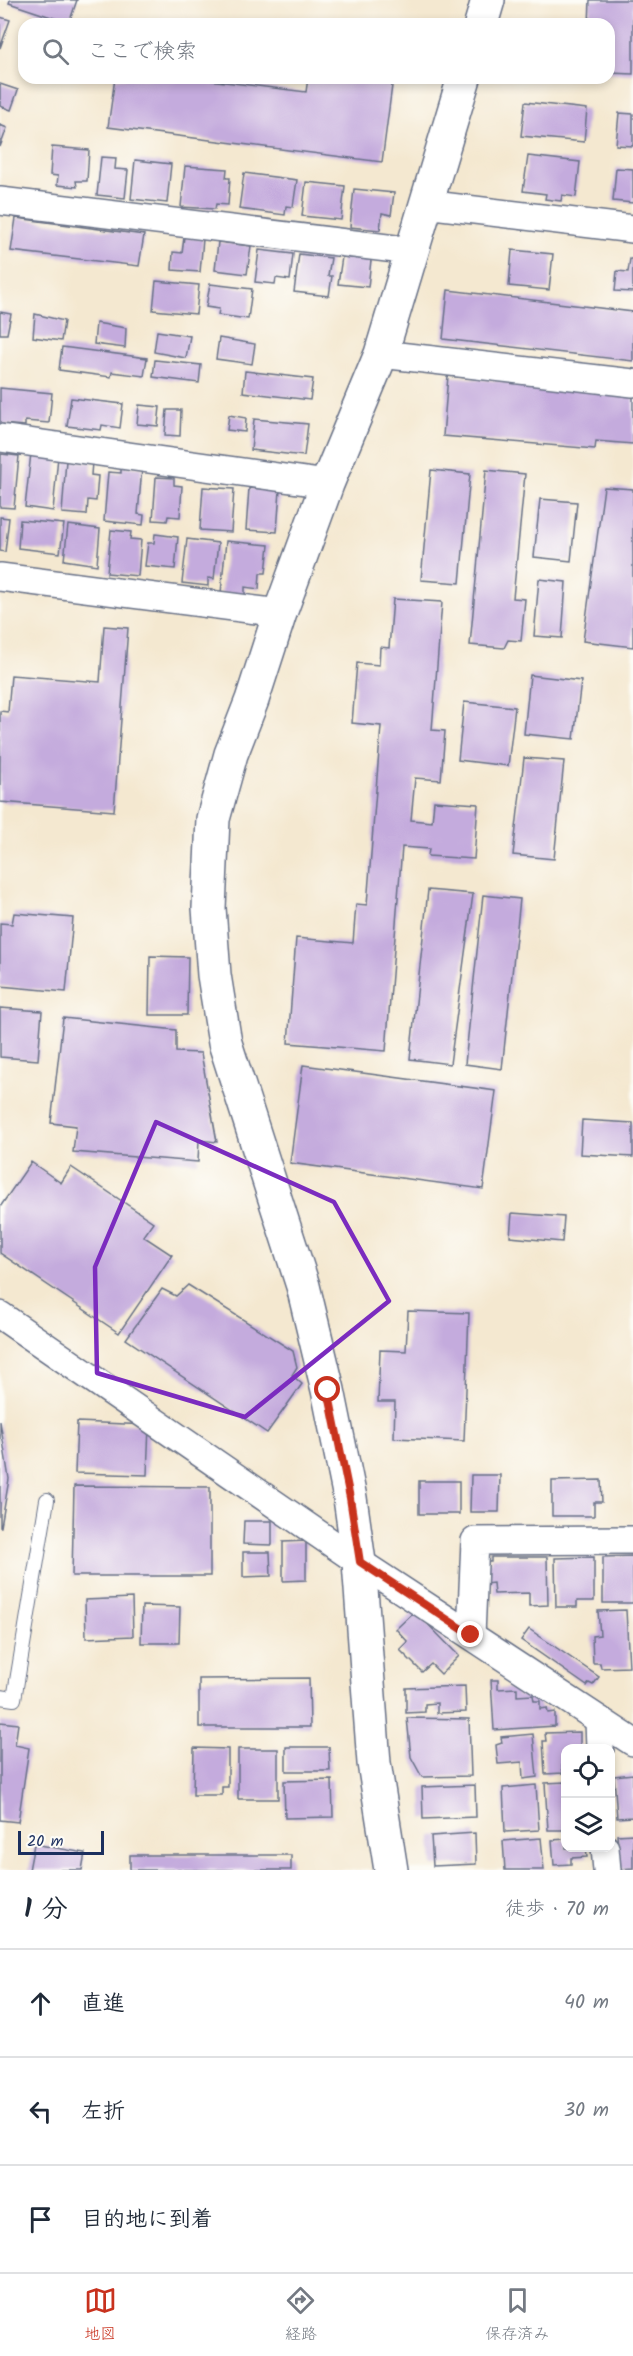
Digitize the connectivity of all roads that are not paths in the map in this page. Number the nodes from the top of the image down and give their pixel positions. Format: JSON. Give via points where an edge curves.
{"nodes":[{"id":1,"x":488,"y":0,"type":"edge"},
{"id":2,"x":483,"y":18,"type":"edge"},
{"id":3,"x":462,"y":84,"type":"edge"},
{"id":4,"x":1,"y":204,"type":"edge"},
{"id":5,"x":425,"y":204,"type":"junction"},
{"id":6,"x":633,"y":229,"type":"edge"},
{"id":7,"x":412,"y":251,"type":"junction"},
{"id":8,"x":381,"y":354,"type":"junction"},
{"id":9,"x":633,"y":383,"type":"edge"},
{"id":10,"x":0,"y":438,"type":"edge"},
{"id":11,"x":327,"y":484,"type":"junction"},
{"id":12,"x":0,"y":577,"type":"edge"},
{"id":13,"x":280,"y":613,"type":"junction"},
{"id":14,"x":0,"y":1315,"type":"edge"},
{"id":15,"x":47,"y":1500,"type":"dead end"},
{"id":16,"x":633,"y":1540,"type":"edge"},
{"id":17,"x":360,"y":1562,"type":"junction"},
{"id":18,"x":471,"y":1635,"type":"junction"},
{"id":19,"x":0,"y":1697,"type":"edge"},
{"id":20,"x":599,"y":1720,"type":"junction"},
{"id":21,"x":633,"y":1742,"type":"edge"},
{"id":22,"x":600,"y":1744,"type":"edge"},
{"id":23,"x":605,"y":1852,"type":"edge"},
{"id":24,"x":391,"y":1870,"type":"edge"},
{"id":25,"x":607,"y":1870,"type":"edge"}],
"edges":[{"from":1,"to":2,"type":"street"},
{"from":3,"to":5,"type":"street"},
{"from":4,"to":7,"type":"street"},
{"from":5,"to":6,"type":"street"},
{"from":5,"to":7,"type":"street"},
{"from":7,"to":8,"type":"street"},
{"from":8,"to":9,"type":"street"},
{"from":8,"to":11,"type":"street"},
{"from":10,"to":11,"type":"street"},
{"from":11,"to":13,"type":"street"},
{"from":12,"to":13,"type":"street"},
{"from":13,"to":17,"type":"street","via":[[213,819],[209,908],[214,975],[225,1043],[303,1286],[330,1401]]},
{"from":14,"to":17,"type":"street"},
{"from":15,"to":19,"type":"lane","via":[[14,1699]]},
{"from":16,"to":18,"type":"street","via":[[475,1541]]},
{"from":17,"to":18,"type":"street"},
{"from":17,"to":24,"type":"street","via":[[374,1763]]},
{"from":18,"to":20,"type":"street"},
{"from":20,"to":21,"type":"street"},
{"from":20,"to":22,"type":"street"},
{"from":23,"to":25,"type":"street"}]}
